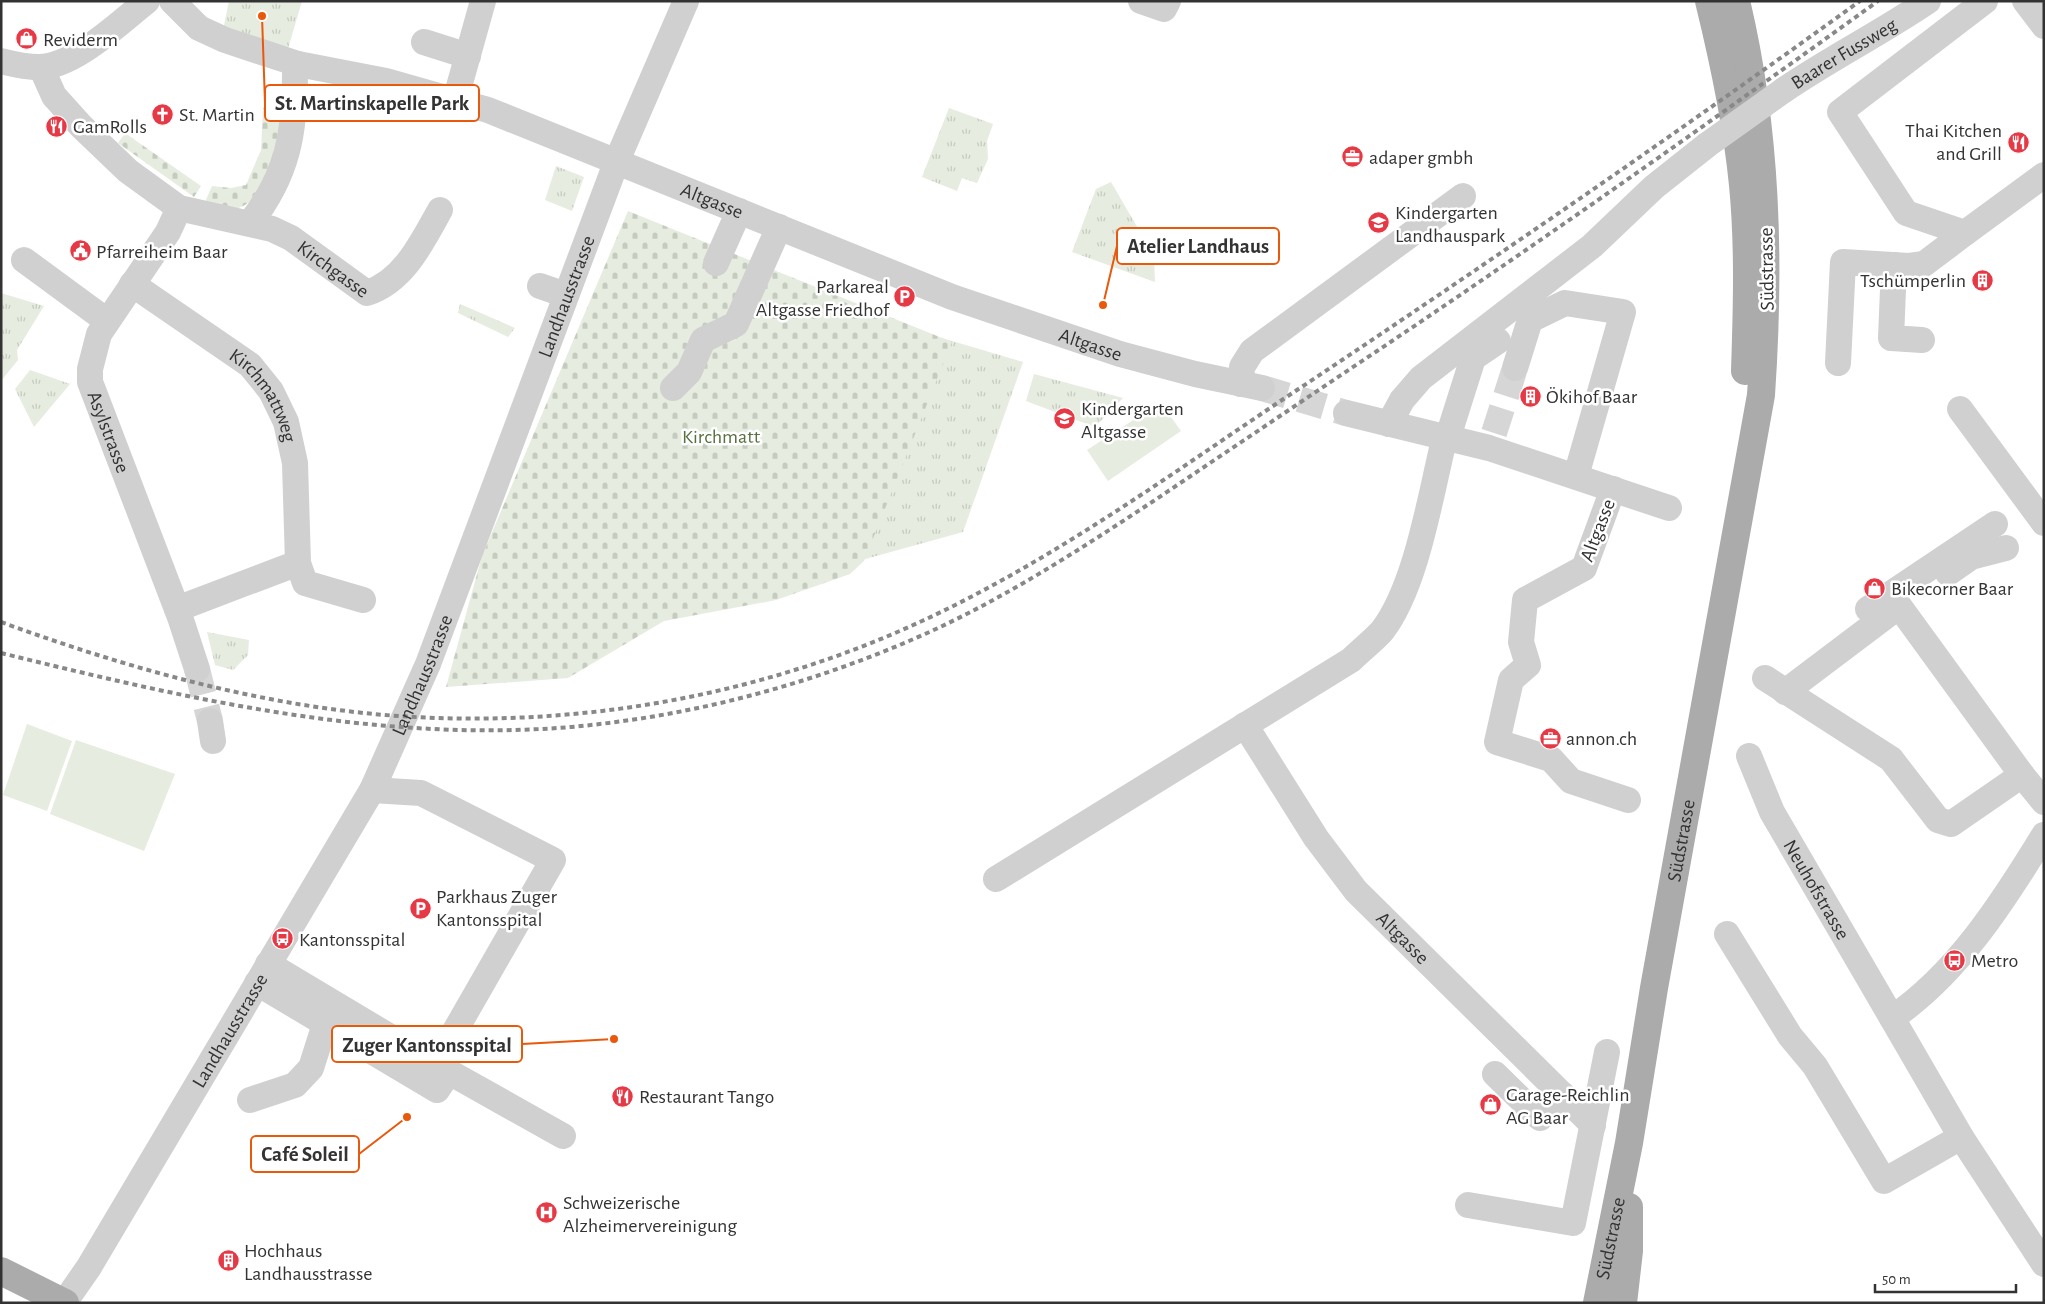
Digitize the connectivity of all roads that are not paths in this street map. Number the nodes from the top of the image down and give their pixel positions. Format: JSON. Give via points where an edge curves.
{"nodes":[{"id":1,"x":147,"y":1,"type":"edge"},
{"id":2,"x":172,"y":1,"type":"edge"},
{"id":3,"x":483,"y":1,"type":"edge"},
{"id":4,"x":686,"y":1,"type":"edge"},
{"id":5,"x":1709,"y":1,"type":"edge"},
{"id":6,"x":1736,"y":1,"type":"edge"},
{"id":7,"x":1928,"y":1,"type":"edge"},
{"id":8,"x":1985,"y":1,"type":"edge"},
{"id":9,"x":2025,"y":1,"type":"edge"},
{"id":10,"x":2044,"y":26,"type":"edge"},
{"id":11,"x":424,"y":42,"type":"dead end"},
{"id":12,"x":468,"y":56,"type":"junction"},
{"id":13,"x":1,"y":60,"type":"edge"},
{"id":14,"x":298,"y":64,"type":"junction"},
{"id":15,"x":41,"y":67,"type":"junction"},
{"id":16,"x":455,"y":101,"type":"junction"},
{"id":17,"x":616,"y":163,"type":"junction"},
{"id":18,"x":2044,"y":175,"type":"edge"},
{"id":19,"x":1463,"y":196,"type":"dead end"},
{"id":20,"x":178,"y":208,"type":"junction"},
{"id":21,"x":440,"y":210,"type":"dead end"},
{"id":22,"x":739,"y":212,"type":"junction"},
{"id":23,"x":250,"y":223,"type":"junction"},
{"id":24,"x":778,"y":227,"type":"junction"},
{"id":25,"x":1965,"y":233,"type":"junction"},
{"id":26,"x":24,"y":260,"type":"dead end"},
{"id":27,"x":716,"y":263,"type":"dead end"},
{"id":28,"x":1894,"y":265,"type":"junction"},
{"id":29,"x":132,"y":284,"type":"junction"},
{"id":30,"x":540,"y":286,"type":"dead end"},
{"id":31,"x":566,"y":295,"type":"junction"},
{"id":32,"x":1530,"y":320,"type":"junction"},
{"id":33,"x":107,"y":321,"type":"junction"},
{"id":34,"x":1922,"y":340,"type":"dead end"},
{"id":35,"x":1838,"y":363,"type":"dead end"},
{"id":36,"x":1515,"y":368,"type":"tunnel mouth"},
{"id":37,"x":673,"y":388,"type":"dead end"},
{"id":38,"x":1960,"y":409,"type":"dead end"},
{"id":39,"x":1346,"y":413,"type":"tunnel mouth"},
{"id":40,"x":1389,"y":424,"type":"junction"},
{"id":41,"x":1494,"y":433,"type":"dead end"},
{"id":42,"x":1454,"y":438,"type":"junction"},
{"id":43,"x":1576,"y":476,"type":"junction"},
{"id":44,"x":1613,"y":489,"type":"junction"},
{"id":45,"x":1669,"y":508,"type":"dead end"},
{"id":46,"x":2044,"y":523,"type":"edge"},
{"id":47,"x":1994,"y":524,"type":"dead end"},
{"id":48,"x":1736,"y":538,"type":"junction"},
{"id":49,"x":2006,"y":548,"type":"dead end"},
{"id":50,"x":298,"y":563,"type":"junction"},
{"id":51,"x":363,"y":600,"type":"dead end"},
{"id":52,"x":1899,"y":606,"type":"junction"},
{"id":53,"x":177,"y":608,"type":"junction"},
{"id":54,"x":1861,"y":614,"type":"dead end"},
{"id":55,"x":197,"y":669,"type":"tunnel mouth"},
{"id":56,"x":1245,"y":725,"type":"junction"},
{"id":57,"x":1749,"y":756,"type":"dead end"},
{"id":58,"x":2022,"y":776,"type":"junction"},
{"id":59,"x":372,"y":790,"type":"junction"},
{"id":60,"x":1628,"y":800,"type":"dead end"},
{"id":61,"x":2044,"y":802,"type":"edge"},
{"id":62,"x":2044,"y":835,"type":"edge"},
{"id":63,"x":996,"y":879,"type":"dead end"},
{"id":64,"x":1727,"y":934,"type":"dead end"},
{"id":65,"x":262,"y":974,"type":"junction"},
{"id":66,"x":1892,"y":1018,"type":"junction"},
{"id":67,"x":325,"y":1024,"type":"junction"},
{"id":68,"x":1607,"y":1052,"type":"dead end"},
{"id":69,"x":437,"y":1068,"type":"junction"},
{"id":70,"x":1495,"y":1074,"type":"dead end"},
{"id":71,"x":1563,"y":1095,"type":"junction"},
{"id":72,"x":250,"y":1100,"type":"dead end"},
{"id":73,"x":1592,"y":1125,"type":"junction"},
{"id":74,"x":564,"y":1136,"type":"dead end"},
{"id":75,"x":1962,"y":1137,"type":"junction"},
{"id":76,"x":1629,"y":1144,"type":"junction"},
{"id":77,"x":1468,"y":1205,"type":"dead end"},
{"id":78,"x":2044,"y":1264,"type":"edge"},
{"id":79,"x":1,"y":1271,"type":"edge"},
{"id":80,"x":64,"y":1303,"type":"edge"},
{"id":81,"x":1597,"y":1303,"type":"edge"},
{"id":82,"x":1623,"y":1303,"type":"edge"}],
"edges":[{"from":1,"to":15,"type":"street","via":[[68,59]]},
{"from":2,"to":14,"type":"street","name":"Altgasse","via":[[199,28],[212,35]]},
{"from":3,"to":12,"type":"street"},
{"from":4,"to":17,"type":"street","name":"Landhausstrasse"},
{"from":5,"to":48,"type":"main road","name":"Südstrasse","via":[[1734,116],[1743,186],[1747,310]]},
{"from":6,"to":48,"type":"main road","name":"Südstrasse","via":[[1759,136],[1767,314],[1761,395]]},
{"from":7,"to":40,"type":"street","name":"Baarer Fussweg","bridge":true,"via":[[1814,70],[1707,145],[1654,187],[1584,252],[1421,378],[1402,400]]},
{"from":8,"to":25,"type":"street","via":[[1840,112],[1906,213]]},
{"from":9,"to":10,"type":"street"},
{"from":11,"to":12,"type":"street"},
{"from":12,"to":16,"type":"street"},
{"from":13,"to":15,"type":"street"},
{"from":14,"to":16,"type":"street","name":"Altgasse","via":[[386,81]]},
{"from":14,"to":23,"type":"street","via":[[292,137],[283,169]]},
{"from":15,"to":20,"type":"street","name":"Kirchgasse","via":[[54,96],[81,126],[128,170]]},
{"from":16,"to":17,"type":"street","name":"Altgasse","via":[[497,114]]},
{"from":17,"to":22,"type":"street","name":"Altgasse"},
{"from":17,"to":31,"type":"street","name":"Landhausstrasse"},
{"from":18,"to":25,"type":"street"},
{"from":19,"to":24,"type":"street","name":"Altgasse","via":[[1252,351],[1242,367],[1251,386],[1170,368],[1056,333],[952,297]]},
{"from":20,"to":23,"type":"street","name":"Kirchgasse"},
{"from":20,"to":29,"type":"street","name":"Asylstrasse","via":[[168,232]]},
{"from":21,"to":23,"type":"street","name":"Kirchgasse","via":[[415,253],[391,281],[367,293],[291,238]]},
{"from":22,"to":24,"type":"street","name":"Altgasse"},
{"from":22,"to":27,"type":"street"},
{"from":24,"to":37,"type":"street","via":[[736,324],[703,340],[689,372]]},
{"from":25,"to":28,"type":"street","via":[[1924,264]]},
{"from":26,"to":33,"type":"street"},
{"from":28,"to":34,"type":"street","via":[[1891,338]]},
{"from":28,"to":35,"type":"street","via":[[1843,262]]},
{"from":29,"to":33,"type":"street","name":"Asylstrasse"},
{"from":29,"to":50,"type":"street","name":"Kirchmattweg","via":[[250,366],[271,391],[286,422],[295,463]]},
{"from":30,"to":31,"type":"street"},
{"from":31,"to":59,"type":"street","name":"Landhausstrasse","via":[[431,656]]},
{"from":32,"to":36,"type":"street"},
{"from":32,"to":42,"type":"street","via":[[1473,358]]},
{"from":32,"to":43,"type":"street","via":[[1564,302],[1623,312]]},
{"from":33,"to":53,"type":"street","name":"Asylstrasse","via":[[94,350],[90,382]]},
{"from":38,"to":46,"type":"street"},
{"from":39,"to":40,"type":"street","name":"Altgasse"},
{"from":40,"to":42,"type":"street","name":"Altgasse"},
{"from":41,"to":42,"type":"street","via":[[1474,429]]},
{"from":42,"to":43,"type":"street","name":"Altgasse"},
{"from":42,"to":56,"type":"street","via":[[1410,575],[1397,607],[1381,631],[1351,660]]},
{"from":43,"to":44,"type":"street","name":"Altgasse"},
{"from":44,"to":45,"type":"street","name":"Altgasse"},
{"from":44,"to":60,"type":"street","name":"Altgasse","via":[[1584,568],[1525,600],[1521,642],[1528,665],[1510,680],[1497,742],[1551,759],[1571,781]]},
{"from":47,"to":54,"type":"street"},
{"from":48,"to":76,"type":"main road","name":"Südstrasse","via":[[1654,988]]},
{"from":49,"to":52,"type":"street","via":[[1971,557]]},
{"from":50,"to":51,"type":"street","name":"Kirchmattweg","via":[[305,583]]},
{"from":50,"to":53,"type":"street"},
{"from":52,"to":58,"type":"street"},
{"from":52,"to":58,"type":"street","via":[[1775,685],[1891,760],[1938,820],[1951,824]]},
{"from":53,"to":55,"type":"street","name":"Asylstrasse"},
{"from":56,"to":63,"type":"street"},
{"from":56,"to":71,"type":"street","name":"Altgasse","via":[[1316,838],[1356,892]]},
{"from":57,"to":66,"type":"street","name":"Neuhofstrasse","via":[[1772,812]]},
{"from":58,"to":61,"type":"street"},
{"from":59,"to":65,"type":"street","name":"Landhausstrasse"},
{"from":59,"to":69,"type":"street","via":[[421,793],[553,860]]},
{"from":62,"to":66,"type":"street","via":[[1984,926],[1917,1001]]},
{"from":64,"to":75,"type":"street","via":[[1790,1036],[1815,1066],[1884,1182]]},
{"from":65,"to":67,"type":"street"},
{"from":65,"to":69,"type":"street"},
{"from":65,"to":80,"type":"street","name":"Landhausstrasse","via":[[89,1267]]},
{"from":66,"to":75,"type":"street","name":"Neuhofstrasse"},
{"from":67,"to":69,"type":"street","via":[[438,1090]]},
{"from":67,"to":72,"type":"street","via":[[311,1068],[295,1085]]},
{"from":68,"to":73,"type":"street"},
{"from":69,"to":74,"type":"street"},
{"from":70,"to":71,"type":"street","via":[[1540,1118]]},
{"from":71,"to":73,"type":"street","name":"Altgasse"},
{"from":73,"to":77,"type":"street","via":[[1573,1222]]},
{"from":75,"to":78,"type":"street","name":"Neuhofstrasse"},
{"from":76,"to":81,"type":"main road","name":"Südstrasse"},
{"from":76,"to":82,"type":"main road","name":"Südstrasse","via":[[1629,1251]]},
{"from":79,"to":80,"type":"main road"}]}
